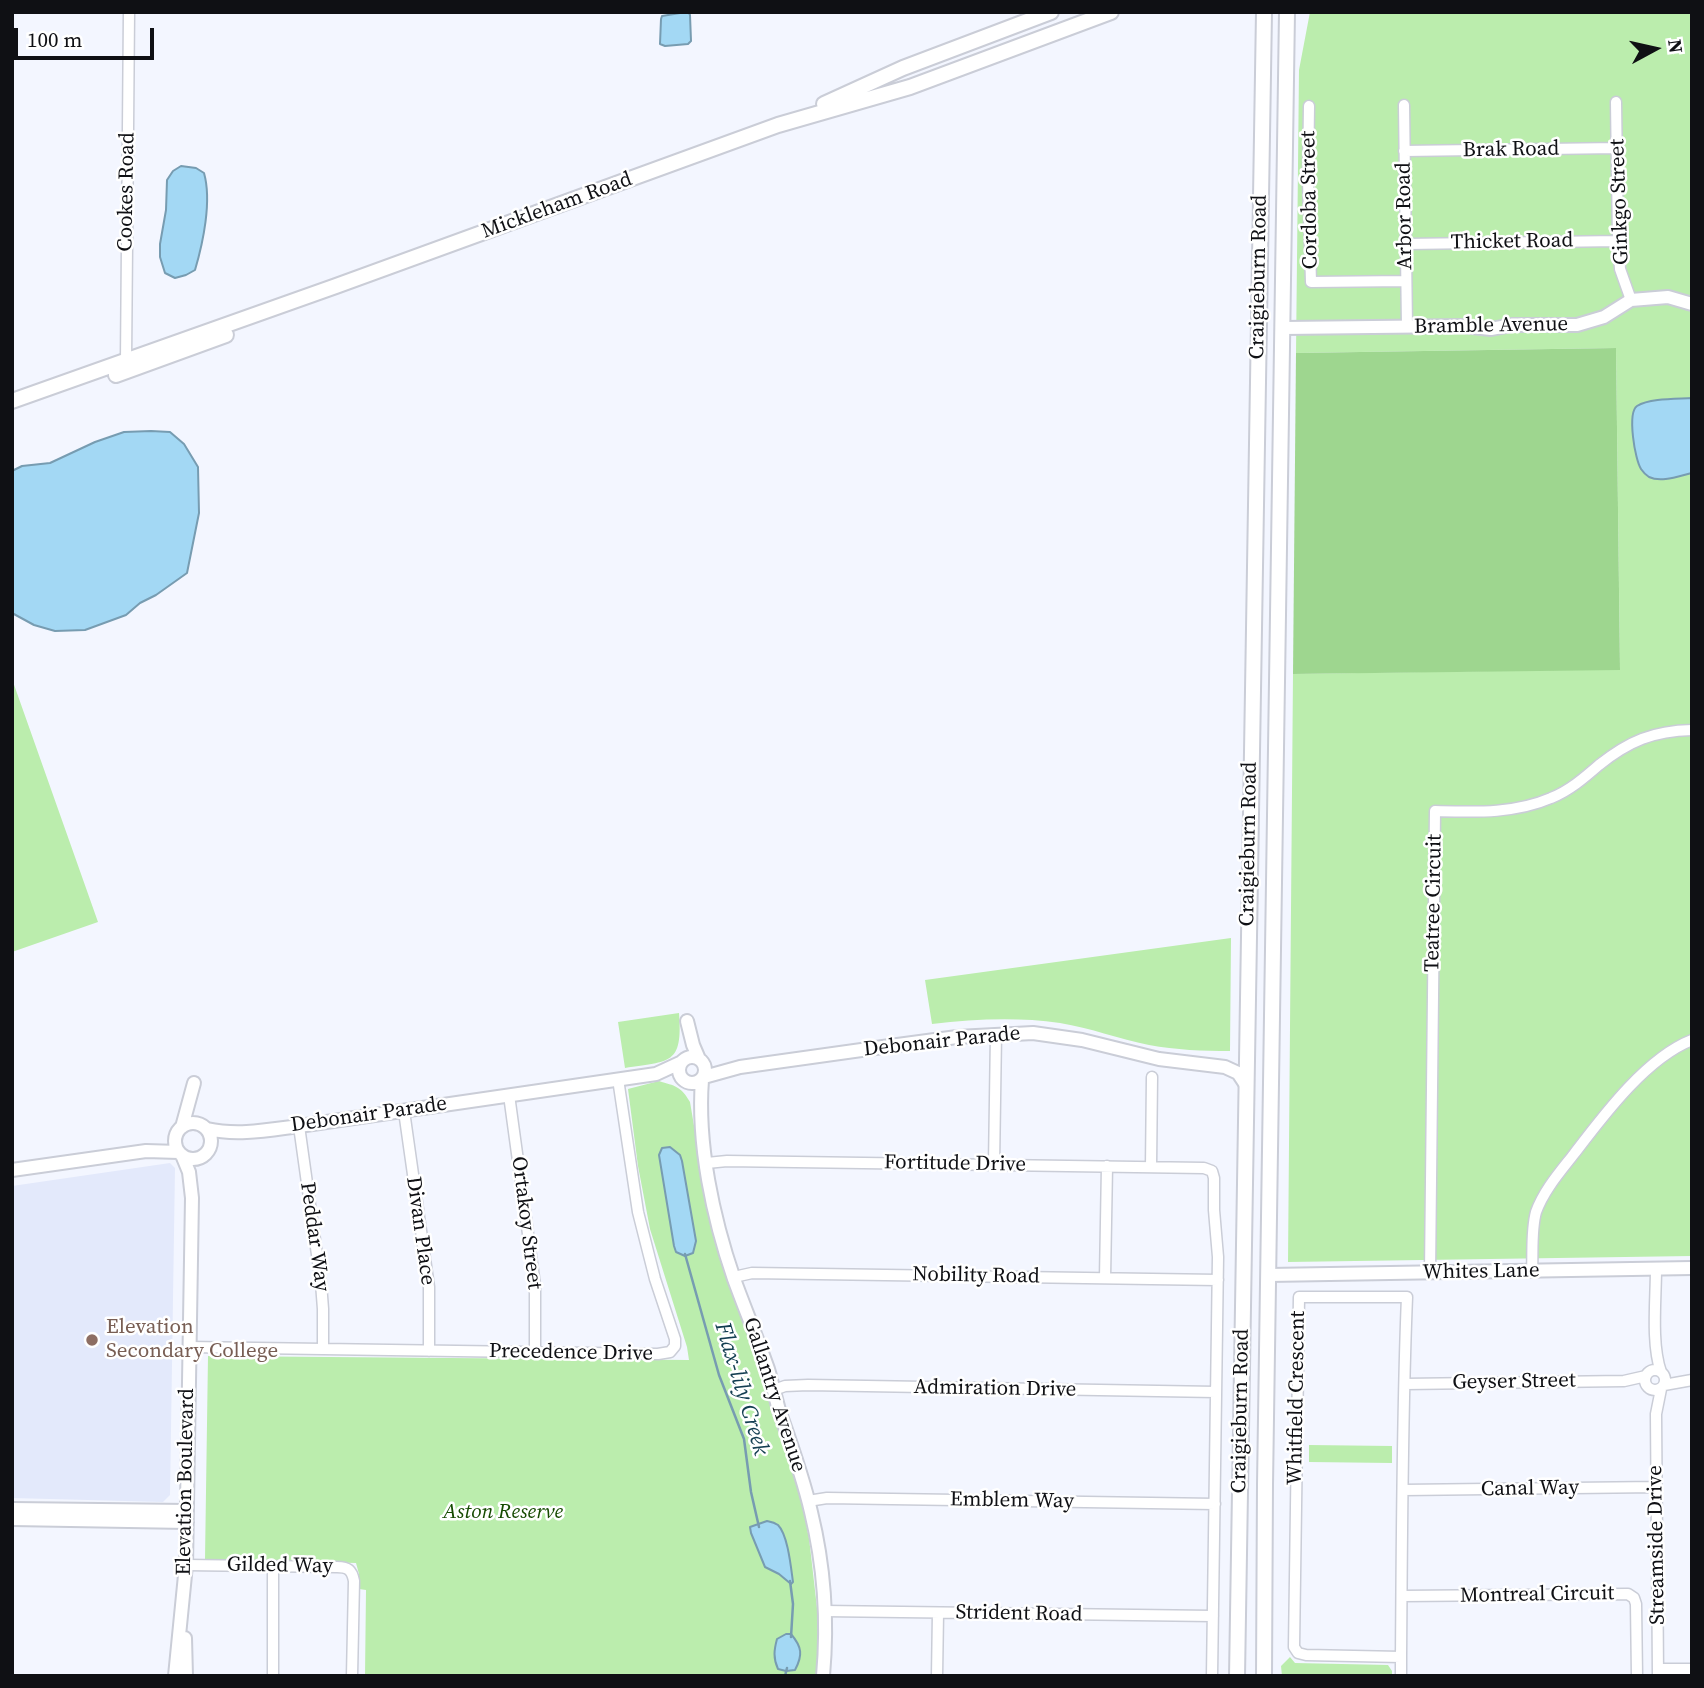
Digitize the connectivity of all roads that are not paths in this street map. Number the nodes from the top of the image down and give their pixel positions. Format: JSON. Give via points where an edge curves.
{"nodes":[{"id":1,"x":129,"y":12,"type":"edge"},
{"id":2,"x":1051,"y":12,"type":"edge"},
{"id":3,"x":1111,"y":12,"type":"edge"},
{"id":4,"x":1258,"y":12,"type":"edge"},
{"id":5,"x":1264,"y":12,"type":"edge"},
{"id":6,"x":1287,"y":12,"type":"edge"},
{"id":7,"x":1263,"y":37,"type":"junction"},
{"id":8,"x":1616,"y":102,"type":"dead end"},
{"id":9,"x":1404,"y":105,"type":"dead end"},
{"id":10,"x":1309,"y":106,"type":"dead end"},
{"id":11,"x":778,"y":125,"type":"junction"},
{"id":12,"x":1617,"y":148,"type":"junction"},
{"id":13,"x":1405,"y":151,"type":"junction"},
{"id":14,"x":1618,"y":241,"type":"junction"},
{"id":15,"x":1406,"y":243,"type":"junction"},
{"id":16,"x":1406,"y":281,"type":"junction"},
{"id":17,"x":1631,"y":300,"type":"junction"},
{"id":18,"x":1692,"y":304,"type":"edge"},
{"id":19,"x":1407,"y":327,"type":"junction"},
{"id":20,"x":1283,"y":328,"type":"junction"},
{"id":21,"x":126,"y":361,"type":"junction"},
{"id":22,"x":12,"y":399,"type":"edge"},
{"id":23,"x":12,"y":408,"type":"edge"},
{"id":24,"x":1692,"y":730,"type":"edge"},
{"id":25,"x":996,"y":1034,"type":"junction"},
{"id":26,"x":1692,"y":1040,"type":"edge"},
{"id":27,"x":1246,"y":1052,"type":"junction"},
{"id":28,"x":701,"y":1060,"type":"junction"},
{"id":29,"x":683,"y":1061,"type":"junction"},
{"id":30,"x":740,"y":1067,"type":"junction"},
{"id":31,"x":1225,"y":1068,"type":"junction"},
{"id":32,"x":656,"y":1074,"type":"junction"},
{"id":33,"x":1152,"y":1077,"type":"dead end"},
{"id":34,"x":703,"y":1078,"type":"junction"},
{"id":35,"x":618,"y":1079,"type":"junction"},
{"id":36,"x":685,"y":1081,"type":"junction"},
{"id":37,"x":1245,"y":1085,"type":"junction"},
{"id":38,"x":509,"y":1095,"type":"junction"},
{"id":39,"x":404,"y":1111,"type":"junction"},
{"id":40,"x":700,"y":1118,"type":"junction"},
{"id":41,"x":299,"y":1126,"type":"junction"},
{"id":42,"x":205,"y":1127,"type":"junction"},
{"id":43,"x":179,"y":1131,"type":"junction"},
{"id":44,"x":248,"y":1133,"type":"junction"},
{"id":45,"x":146,"y":1151,"type":"junction"},
{"id":46,"x":207,"y":1152,"type":"junction"},
{"id":47,"x":181,"y":1153,"type":"junction"},
{"id":48,"x":707,"y":1163,"type":"junction"},
{"id":49,"x":994,"y":1165,"type":"junction"},
{"id":50,"x":1107,"y":1166,"type":"junction"},
{"id":51,"x":1151,"y":1167,"type":"junction"},
{"id":52,"x":12,"y":1170,"type":"edge"},
{"id":53,"x":192,"y":1198,"type":"junction"},
{"id":54,"x":1692,"y":1268,"type":"edge"},
{"id":55,"x":1656,"y":1269,"type":"junction"},
{"id":56,"x":1532,"y":1271,"type":"junction"},
{"id":57,"x":1430,"y":1273,"type":"junction"},
{"id":58,"x":1269,"y":1275,"type":"junction"},
{"id":59,"x":734,"y":1277,"type":"junction"},
{"id":60,"x":1105,"y":1278,"type":"junction"},
{"id":61,"x":1218,"y":1280,"type":"junction"},
{"id":62,"x":1656,"y":1345,"type":"junction"},
{"id":63,"x":189,"y":1347,"type":"junction"},
{"id":64,"x":323,"y":1349,"type":"junction"},
{"id":65,"x":429,"y":1351,"type":"junction"},
{"id":66,"x":535,"y":1352,"type":"junction"},
{"id":67,"x":1648,"y":1380,"type":"junction"},
{"id":68,"x":1663,"y":1380,"type":"junction"},
{"id":69,"x":1691,"y":1380,"type":"edge"},
{"id":70,"x":1405,"y":1384,"type":"junction"},
{"id":71,"x":774,"y":1390,"type":"junction"},
{"id":72,"x":1216,"y":1392,"type":"junction"},
{"id":73,"x":1656,"y":1414,"type":"junction"},
{"id":74,"x":1657,"y":1487,"type":"junction"},
{"id":75,"x":1403,"y":1490,"type":"junction"},
{"id":76,"x":808,"y":1501,"type":"junction"},
{"id":77,"x":1215,"y":1504,"type":"junction"},
{"id":78,"x":12,"y":1509,"type":"edge"},
{"id":79,"x":187,"y":1517,"type":"junction"},
{"id":80,"x":12,"y":1519,"type":"edge"},
{"id":81,"x":186,"y":1565,"type":"junction"},
{"id":82,"x":274,"y":1566,"type":"junction"},
{"id":83,"x":1402,"y":1596,"type":"junction"},
{"id":84,"x":183,"y":1599,"type":"junction"},
{"id":85,"x":824,"y":1611,"type":"junction"},
{"id":86,"x":938,"y":1612,"type":"junction"},
{"id":87,"x":1213,"y":1616,"type":"junction"},
{"id":88,"x":1401,"y":1657,"type":"junction"},
{"id":89,"x":1692,"y":1669,"type":"edge"},
{"id":90,"x":1658,"y":1673,"type":"edge"},
{"id":91,"x":175,"y":1676,"type":"edge"},
{"id":92,"x":187,"y":1676,"type":"edge"},
{"id":93,"x":273,"y":1676,"type":"edge"},
{"id":94,"x":352,"y":1676,"type":"edge"},
{"id":95,"x":823,"y":1676,"type":"edge"},
{"id":96,"x":937,"y":1676,"type":"edge"},
{"id":97,"x":1212,"y":1676,"type":"edge"},
{"id":98,"x":1237,"y":1676,"type":"edge"},
{"id":99,"x":1264,"y":1676,"type":"edge"},
{"id":100,"x":1401,"y":1676,"type":"edge"},
{"id":101,"x":1637,"y":1676,"type":"edge"}],
"edges":[{"from":1,"to":21,"type":"street","name":"Cookes Road"},
{"from":2,"to":11,"type":"main road","name":"Mickleham Road","via":[[903,68]]},
{"from":3,"to":11,"type":"main road","name":"Mickleham Road","via":[[910,87]]},
{"from":4,"to":7,"type":"main road"},
{"from":5,"to":7,"type":"main road","name":"Craigieburn Road"},
{"from":6,"to":20,"type":"main road","name":"Craigieburn Road"},
{"from":7,"to":27,"type":"main road","name":"Craigieburn Road"},
{"from":8,"to":12,"type":"street","name":"Ginkgo Street"},
{"from":9,"to":13,"type":"street","name":"Arbor Road"},
{"from":10,"to":16,"type":"street","name":"Cordoba Street","via":[[1311,282]]},
{"from":11,"to":21,"type":"main road","name":"Mickleham Road","via":[[336,286],[196,346]]},
{"from":12,"to":13,"type":"street","name":"Brak Road"},
{"from":12,"to":14,"type":"street","name":"Ginkgo Street"},
{"from":13,"to":15,"type":"street","name":"Arbor Road"},
{"from":14,"to":15,"type":"street","name":"Thicket Road"},
{"from":14,"to":17,"type":"street","name":"Ginkgo Street","via":[[1620,269]]},
{"from":15,"to":16,"type":"street","name":"Arbor Road"},
{"from":16,"to":19,"type":"street","name":"Arbor Road"},
{"from":17,"to":18,"type":"street","name":"Bramble Avenue","via":[[1668,297]]},
{"from":17,"to":19,"type":"street","name":"Bramble Avenue","via":[[1604,317],[1577,325]]},
{"from":19,"to":20,"type":"street","name":"Bramble Avenue"},
{"from":20,"to":58,"type":"main road","name":"Craigieburn Road"},
{"from":21,"to":22,"type":"main road","name":"Mickleham Road"},
{"from":21,"to":23,"type":"main road","name":"Mickleham Road"},
{"from":24,"to":57,"type":"street","name":"Teatree Circuit","via":[[1636,740],[1550,799],[1500,812],[1435,811]]},
{"from":25,"to":30,"type":"street","name":"Debonair Parade"},
{"from":25,"to":31,"type":"street","name":"Debonair Parade","via":[[1062,1036],[1159,1059]]},
{"from":25,"to":49,"type":"street"},
{"from":26,"to":56,"type":"street","via":[[1660,1059],[1629,1087],[1551,1184],[1536,1214]]},
{"from":27,"to":31,"type":"street","via":[[1240,1061]]},
{"from":27,"to":37,"type":"main road","name":"Craigieburn Road"},
{"from":28,"to":29,"type":"street","via":[[691,1057]]},
{"from":28,"to":29,"type":"street","via":[[686,1017]]},
{"from":28,"to":30,"type":"street","name":"Debonair Parade"},
{"from":28,"to":34,"type":"street","via":[[706,1069]]},
{"from":29,"to":32,"type":"street","name":"Debonair Parade"},
{"from":29,"to":36,"type":"street","via":[[679,1069]]},
{"from":30,"to":34,"type":"street","name":"Debonair Parade"},
{"from":31,"to":37,"type":"street","via":[[1238,1073]]},
{"from":32,"to":35,"type":"street","name":"Debonair Parade"},
{"from":32,"to":36,"type":"street","name":"Debonair Parade"},
{"from":33,"to":51,"type":"street"},
{"from":34,"to":36,"type":"street"},
{"from":34,"to":40,"type":"street","name":"Gallantry Avenue"},
{"from":35,"to":38,"type":"street","name":"Debonair Parade"},
{"from":35,"to":66,"type":"street","name":"Precedence Drive","via":[[638,1212],[675,1346],[658,1354]]},
{"from":36,"to":40,"type":"street","name":"Gallantry Avenue"},
{"from":37,"to":98,"type":"main road","name":"Craigieburn Road"},
{"from":38,"to":39,"type":"street","name":"Debonair Parade"},
{"from":38,"to":66,"type":"street","name":"Ortakoy Street","via":[[536,1285]]},
{"from":39,"to":41,"type":"street","name":"Debonair Parade"},
{"from":39,"to":65,"type":"street","name":"Divan Place","via":[[429,1287]]},
{"from":40,"to":48,"type":"street","name":"Gallantry Avenue"},
{"from":41,"to":44,"type":"street","name":"Debonair Parade"},
{"from":41,"to":64,"type":"street","name":"Peddar Way","via":[[321,1283]]},
{"from":42,"to":43,"type":"street","via":[[192,1122]]},
{"from":42,"to":43,"type":"street","via":[[194,1100],[194,1083]]},
{"from":42,"to":44,"type":"street","name":"Debonair Parade"},
{"from":42,"to":46,"type":"street","via":[[212,1139]]},
{"from":43,"to":45,"type":"street"},
{"from":43,"to":47,"type":"street","via":[[176,1147]]},
{"from":44,"to":46,"type":"street","name":"Debonair Parade"},
{"from":45,"to":47,"type":"street"},
{"from":45,"to":52,"type":"street"},
{"from":46,"to":47,"type":"street","via":[[192,1159]]},
{"from":46,"to":53,"type":"street","name":"Elevation Boulevard","via":[[196,1172]]},
{"from":47,"to":53,"type":"street","name":"Elevation Boulevard"},
{"from":48,"to":49,"type":"street","name":"Fortitude Drive"},
{"from":48,"to":59,"type":"street","name":"Gallantry Avenue"},
{"from":49,"to":50,"type":"street","name":"Fortitude Drive"},
{"from":50,"to":51,"type":"street","name":"Fortitude Drive"},
{"from":50,"to":60,"type":"street"},
{"from":51,"to":61,"type":"street","name":"Fortitude Drive","via":[[1212,1171]]},
{"from":53,"to":63,"type":"street","name":"Elevation Boulevard"},
{"from":54,"to":55,"type":"street","name":"Whites Lane"},
{"from":55,"to":56,"type":"street","name":"Whites Lane"},
{"from":55,"to":62,"type":"street","name":"Streamside Drive"},
{"from":56,"to":57,"type":"street","name":"Whites Lane"},
{"from":57,"to":58,"type":"street","name":"Whites Lane"},
{"from":58,"to":99,"type":"main road","name":"Craigieburn Road"},
{"from":59,"to":60,"type":"street","name":"Nobility Road","via":[[752,1273]]},
{"from":59,"to":71,"type":"street","name":"Gallantry Avenue"},
{"from":60,"to":61,"type":"street","name":"Nobility Road"},
{"from":61,"to":72,"type":"street"},
{"from":62,"to":67,"type":"street","name":"Streamside Drive"},
{"from":62,"to":68,"type":"street","name":"Streamside Drive"},
{"from":63,"to":64,"type":"street","name":"Precedence Drive"},
{"from":63,"to":79,"type":"street","name":"Elevation Boulevard"},
{"from":64,"to":65,"type":"street","name":"Precedence Drive"},
{"from":65,"to":66,"type":"street","name":"Precedence Drive"},
{"from":67,"to":68,"type":"street","via":[[1655,1370]]},
{"from":67,"to":68,"type":"street","via":[[1655,1391]]},
{"from":67,"to":70,"type":"street","name":"Geyser Street"},
{"from":67,"to":73,"type":"street","name":"Streamside Drive"},
{"from":68,"to":69,"type":"street"},
{"from":68,"to":73,"type":"street","name":"Streamside Drive"},
{"from":70,"to":75,"type":"street","name":"Whitfield Crescent"},
{"from":70,"to":88,"type":"street","name":"Whitfield Crescent","via":[[1407,1297],[1299,1297],[1294,1647],[1306,1656]]},
{"from":71,"to":72,"type":"street","name":"Admiration Drive","via":[[808,1385]]},
{"from":71,"to":76,"type":"street","name":"Gallantry Avenue"},
{"from":72,"to":77,"type":"street"},
{"from":73,"to":74,"type":"street","name":"Streamside Drive"},
{"from":74,"to":75,"type":"street","name":"Canal Way"},
{"from":74,"to":90,"type":"street","name":"Streamside Drive"},
{"from":75,"to":83,"type":"street","name":"Whitfield Crescent"},
{"from":76,"to":77,"type":"street","name":"Emblem Way"},
{"from":76,"to":85,"type":"street","name":"Gallantry Avenue","via":[[820,1557]]},
{"from":77,"to":87,"type":"street"},
{"from":78,"to":79,"type":"street"},
{"from":79,"to":80,"type":"street"},
{"from":79,"to":81,"type":"street","name":"Elevation Boulevard"},
{"from":81,"to":82,"type":"street","name":"Gilded Way"},
{"from":81,"to":84,"type":"street","name":"Elevation Boulevard"},
{"from":82,"to":93,"type":"street"},
{"from":82,"to":94,"type":"street","name":"Gilded Way","via":[[351,1570]]},
{"from":83,"to":88,"type":"street","name":"Whitfield Crescent"},
{"from":83,"to":101,"type":"street","name":"Montreal Circuit","via":[[1628,1594],[1636,1604]]},
{"from":84,"to":91,"type":"street","name":"Elevation Boulevard"},
{"from":84,"to":92,"type":"street","name":"Elevation Boulevard"},
{"from":85,"to":86,"type":"street","name":"Strident Road"},
{"from":85,"to":95,"type":"street","name":"Gallantry Avenue"},
{"from":86,"to":87,"type":"street","name":"Strident Road"},
{"from":86,"to":96,"type":"street"},
{"from":87,"to":97,"type":"street"},
{"from":88,"to":100,"type":"street","name":"Whitfield Crescent"},
{"from":89,"to":90,"type":"street"}]}
